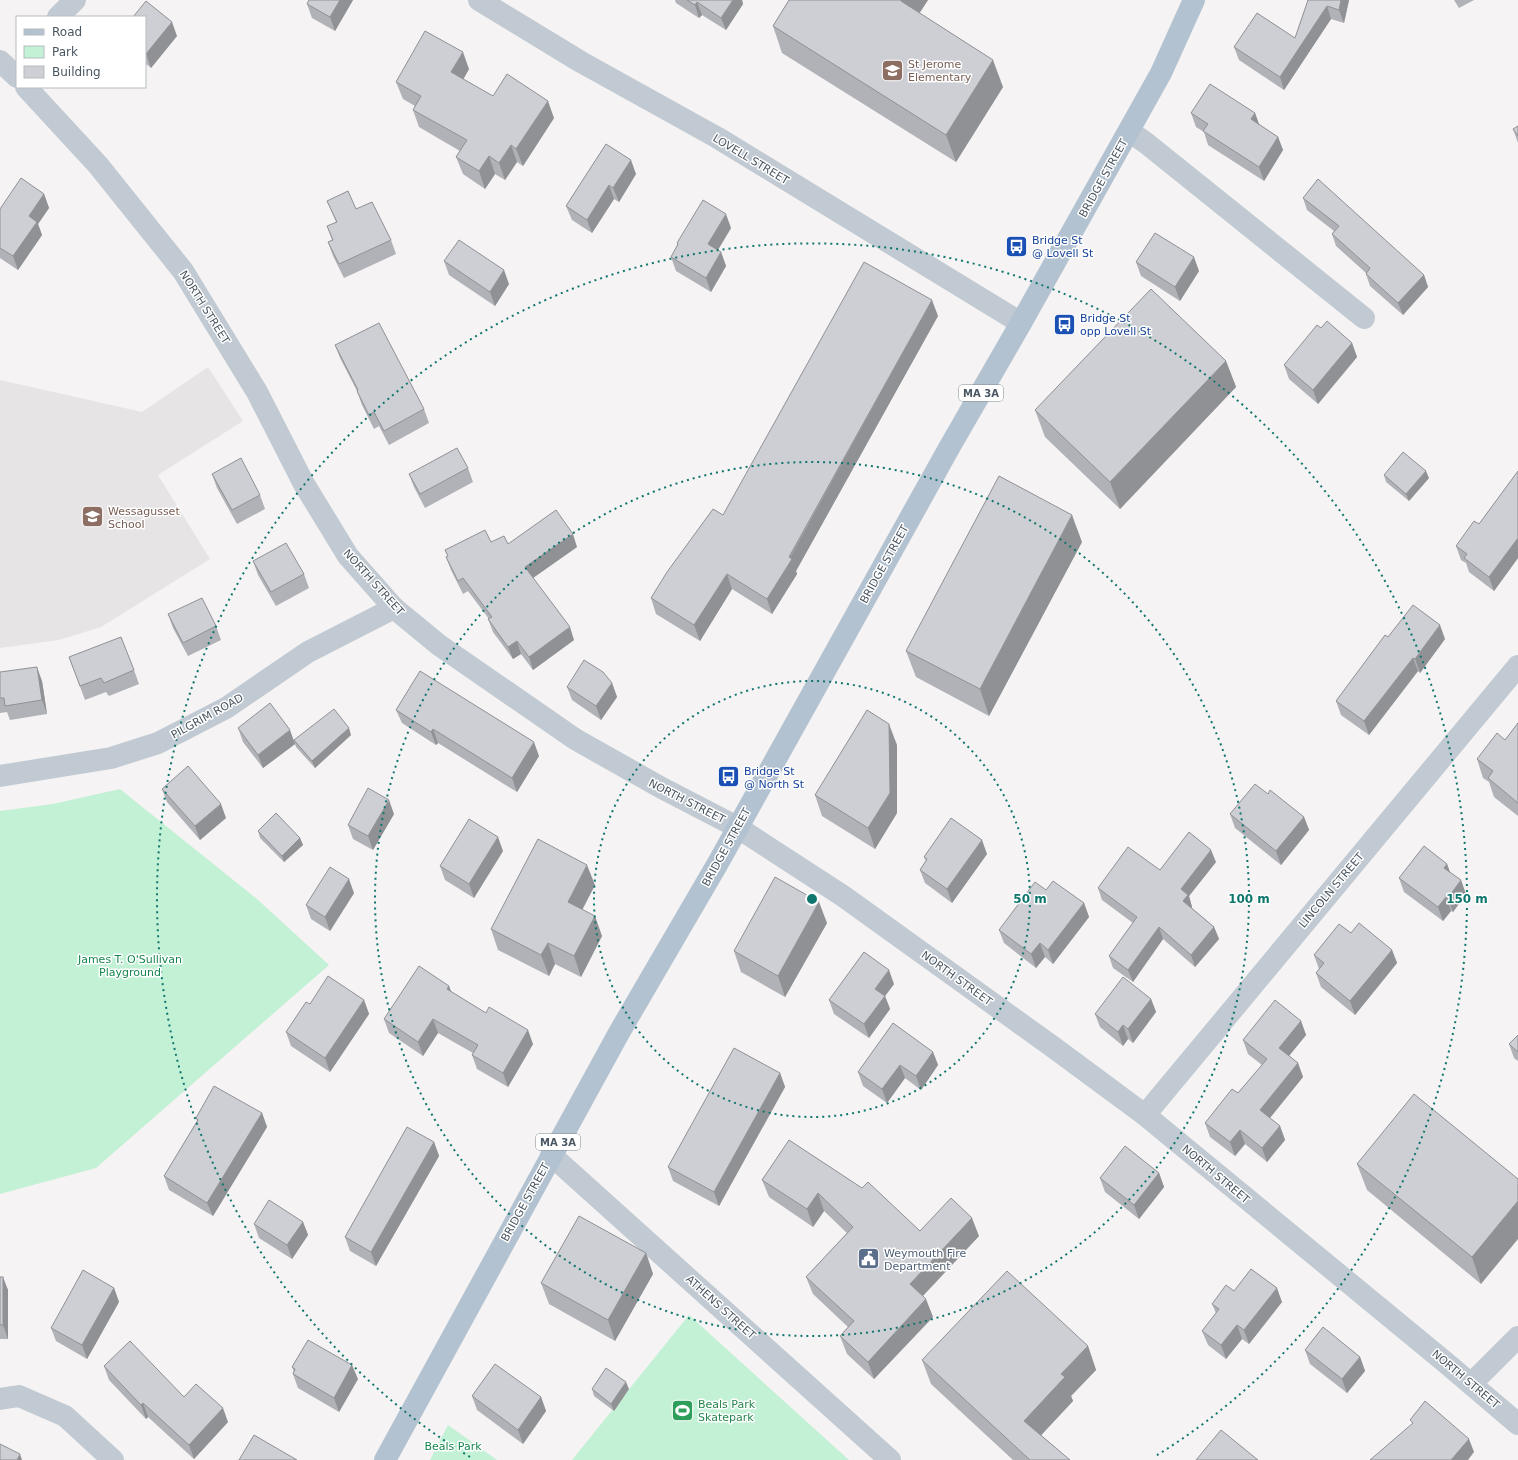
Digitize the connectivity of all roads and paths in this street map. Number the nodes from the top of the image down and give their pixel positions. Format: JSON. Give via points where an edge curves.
{"nodes":[{"id":1,"x":75,"y":0,"type":"edge"},
{"id":2,"x":479,"y":0,"type":"edge"},
{"id":3,"x":1194,"y":0,"type":"edge"},
{"id":4,"x":59,"y":16,"type":"edge"},
{"id":5,"x":27,"y":88,"type":"edge"},
{"id":6,"x":1129,"y":131,"type":"junction"},
{"id":7,"x":1364,"y":318,"type":"dead end"},
{"id":8,"x":1021,"y":323,"type":"junction"},
{"id":9,"x":394,"y":608,"type":"junction"},
{"id":10,"x":1518,"y":666,"type":"edge"},
{"id":11,"x":0,"y":776,"type":"edge"},
{"id":12,"x":738,"y":827,"type":"junction"},
{"id":13,"x":1145,"y":1115,"type":"junction"},
{"id":14,"x":551,"y":1155,"type":"junction"},
{"id":15,"x":1518,"y":1337,"type":"edge"},
{"id":16,"x":1471,"y":1384,"type":"junction"},
{"id":17,"x":0,"y":1399,"type":"edge"},
{"id":18,"x":1518,"y":1424,"type":"edge"},
{"id":19,"x":113,"y":1460,"type":"edge"},
{"id":20,"x":385,"y":1460,"type":"edge"},
{"id":21,"x":890,"y":1460,"type":"edge"}],
"edges":[{"from":1,"to":4,"type":"street"},
{"from":2,"to":8,"type":"street","name":"LOVELL STREET","via":[[581,62],[718,138]]},
{"from":3,"to":6,"type":"main road","name":"BRIDGE STREET","number":"MA 3A","via":[[1161,73]]},
{"from":5,"to":9,"type":"street","name":"NORTH STREET","via":[[98,165],[183,271],[257,392],[304,484],[348,556]]},
{"from":6,"to":7,"type":"street","name":"BRIDGE STREET"},
{"from":6,"to":8,"type":"main road","name":"BRIDGE STREET","number":"MA 3A"},
{"from":8,"to":12,"type":"main road","name":"BRIDGE STREET","number":"MA 3A"},
{"from":9,"to":11,"type":"street","name":"PILGRIM ROAD","via":[[308,652],[226,708],[158,743],[111,758]]},
{"from":9,"to":12,"type":"street","name":"NORTH STREET","via":[[439,645],[575,739]]},
{"from":10,"to":13,"type":"street","name":"LINCOLN STREET"},
{"from":12,"to":13,"type":"street","name":"NORTH STREET","via":[[843,896]]},
{"from":12,"to":14,"type":"main road","name":"BRIDGE STREET","number":"MA 3A"},
{"from":13,"to":16,"type":"street","name":"NORTH STREET"},
{"from":14,"to":20,"type":"main road","name":"BRIDGE STREET","number":"MA 3A"},
{"from":14,"to":21,"type":"street","name":"ATHENS STREET"},
{"from":15,"to":16,"type":"street"},
{"from":16,"to":18,"type":"street","name":"NORTH STREET"},
{"from":17,"to":19,"type":"street","via":[[20,1396],[65,1416]]}]}
